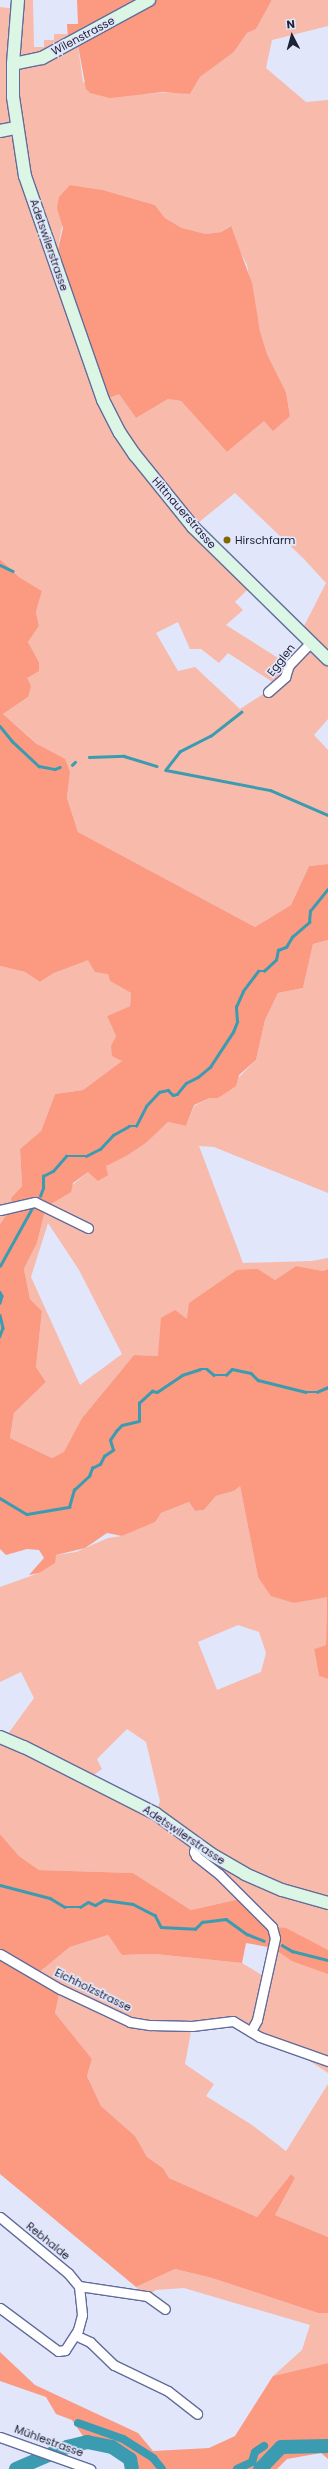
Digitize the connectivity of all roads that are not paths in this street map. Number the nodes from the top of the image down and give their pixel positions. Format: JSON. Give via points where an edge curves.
{"nodes":[{"id":1,"x":18,"y":0,"type":"edge"},
{"id":2,"x":149,"y":0,"type":"edge"},
{"id":3,"x":13,"y":64,"type":"junction"},
{"id":4,"x":16,"y":128,"type":"junction"},
{"id":5,"x":0,"y":131,"type":"edge"},
{"id":6,"x":88,"y":360,"type":"joint"},
{"id":7,"x":311,"y":642,"type":"junction"},
{"id":8,"x":328,"y":659,"type":"edge"},
{"id":9,"x":268,"y":692,"type":"dead end"},
{"id":10,"x":0,"y":1210,"type":"edge"},
{"id":11,"x":88,"y":1228,"type":"dead end"},
{"id":12,"x":0,"y":1737,"type":"edge"},
{"id":13,"x":196,"y":1844,"type":"junction"},
{"id":14,"x":328,"y":1903,"type":"edge"},
{"id":15,"x":0,"y":1954,"type":"edge"},
{"id":16,"x":251,"y":2031,"type":"junction"},
{"id":17,"x":328,"y":2062,"type":"edge"},
{"id":18,"x":0,"y":2218,"type":"edge"},
{"id":19,"x":79,"y":2286,"type":"junction"},
{"id":20,"x":0,"y":2308,"type":"edge"},
{"id":21,"x":165,"y":2309,"type":"dead end"},
{"id":22,"x":75,"y":2335,"type":"junction"},
{"id":23,"x":197,"y":2414,"type":"dead end"},
{"id":24,"x":0,"y":2437,"type":"edge"},
{"id":25,"x":90,"y":2469,"type":"edge"}],
"edges":[{"from":1,"to":3,"type":"street","name":"Adetswilerstrasse"},
{"from":2,"to":3,"type":"street","name":"Wilenstrasse","via":[[42,58]]},
{"from":3,"to":4,"type":"street","name":"Adetswilerstrasse"},
{"from":4,"to":5,"type":"street"},
{"from":4,"to":6,"type":"street","name":"Adetswilerstrasse","via":[[25,176]]},
{"from":6,"to":7,"type":"street","name":"Hittnauerstrasse","via":[[111,416],[140,461],[193,527]]},
{"from":7,"to":8,"type":"street","name":"Hittnauerstrasse"},
{"from":7,"to":9,"type":"street","name":"Egglen","via":[[289,665],[285,677]]},
{"from":10,"to":11,"type":"street","via":[[35,1202]]},
{"from":12,"to":13,"type":"street","name":"Adetswilerstrasse","via":[[24,1746],[151,1811]]},
{"from":13,"to":14,"type":"street","name":"Adetswilerstrasse","via":[[245,1874],[282,1890]]},
{"from":13,"to":16,"type":"street","via":[[196,1856],[272,1927],[275,1938],[257,2020]]},
{"from":15,"to":16,"type":"street","name":"Eichholzstrasse","via":[[60,1990],[130,2022],[192,2026],[232,2021]]},
{"from":16,"to":17,"type":"street","name":"Eichholzstrasse"},
{"from":18,"to":19,"type":"street","name":"Rebhalde","via":[[68,2273]]},
{"from":19,"to":21,"type":"street","via":[[147,2296]]},
{"from":19,"to":22,"type":"street","via":[[82,2315]]},
{"from":20,"to":22,"type":"street","via":[[52,2349],[65,2350]]},
{"from":22,"to":23,"type":"street","via":[[90,2342],[114,2365],[168,2391]]},
{"from":24,"to":25,"type":"street","name":"Mühlestrasse"}]}
